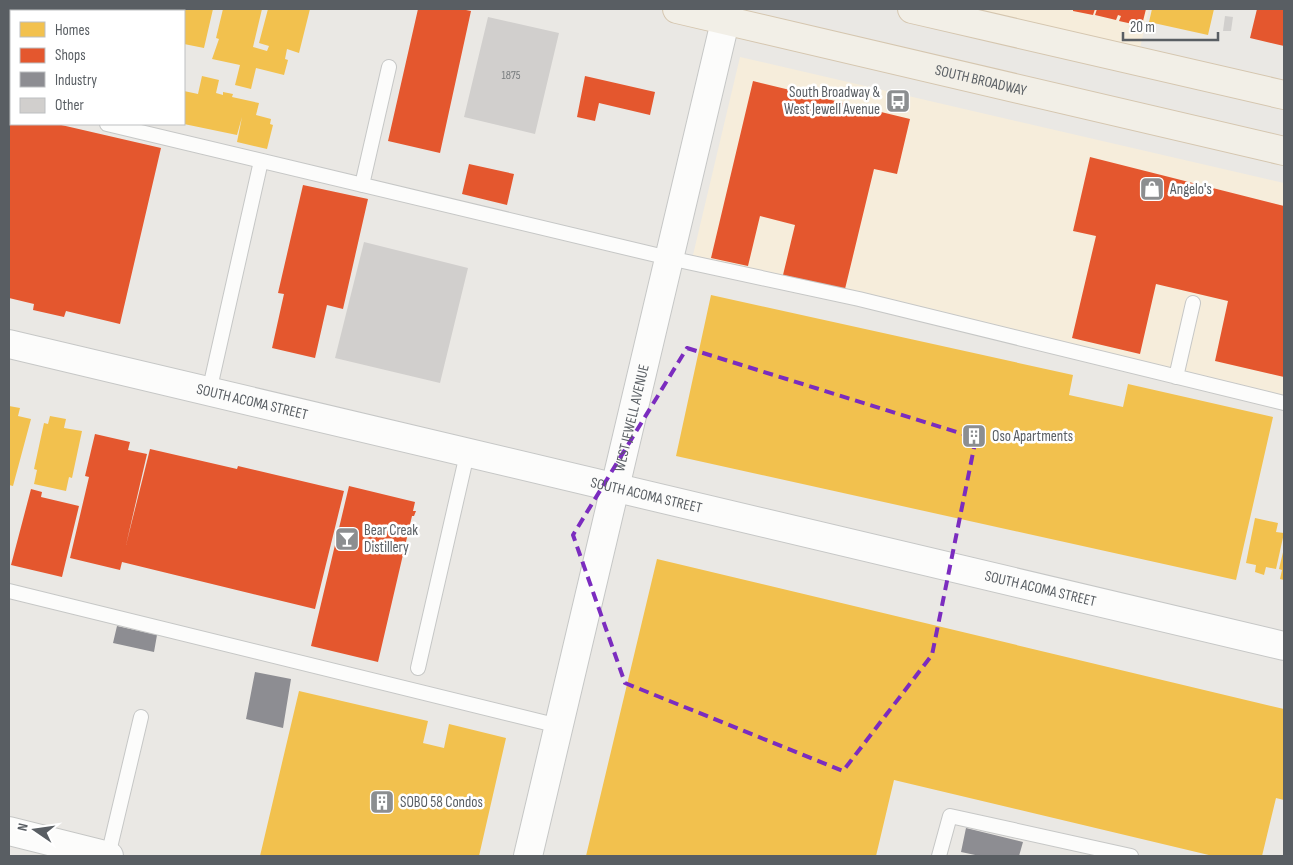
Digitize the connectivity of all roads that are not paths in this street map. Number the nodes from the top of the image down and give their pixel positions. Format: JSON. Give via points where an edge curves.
{"nodes":[{"id":1,"x":677,"y":9,"type":"edge"},
{"id":2,"x":912,"y":9,"type":"edge"},
{"id":3,"x":727,"y":14,"type":"edge"},
{"id":4,"x":389,"y":68,"type":"dead end"},
{"id":5,"x":1284,"y":95,"type":"edge"},
{"id":6,"x":111,"y":125,"type":"edge"},
{"id":7,"x":1284,"y":151,"type":"edge"},
{"id":8,"x":261,"y":161,"type":"junction"},
{"id":9,"x":362,"y":185,"type":"junction"},
{"id":10,"x":669,"y":258,"type":"junction"},
{"id":11,"x":1193,"y":303,"type":"dead end"},
{"id":12,"x":9,"y":344,"type":"edge"},
{"id":13,"x":1176,"y":377,"type":"junction"},
{"id":14,"x":209,"y":392,"type":"junction"},
{"id":15,"x":1284,"y":403,"type":"edge"},
{"id":16,"x":467,"y":454,"type":"junction"},
{"id":17,"x":615,"y":489,"type":"junction"},
{"id":18,"x":9,"y":590,"type":"edge"},
{"id":19,"x":1284,"y":646,"type":"edge"},
{"id":20,"x":418,"y":668,"type":"dead end"},
{"id":21,"x":141,"y":717,"type":"dead end"},
{"id":22,"x":559,"y":726,"type":"junction"},
{"id":23,"x":9,"y":831,"type":"edge"},
{"id":24,"x":109,"y":856,"type":"edge"},
{"id":25,"x":528,"y":856,"type":"edge"},
{"id":26,"x":940,"y":856,"type":"edge"},
{"id":27,"x":1131,"y":856,"type":"edge"}],
"edges":[{"from":1,"to":3,"type":"main road","name":"SOUTH BROADWAY"},
{"from":2,"to":5,"type":"main road"},
{"from":3,"to":7,"type":"main road","name":"SOUTH BROADWAY"},
{"from":3,"to":10,"type":"street","name":"WEST JEWELL AVENUE"},
{"from":4,"to":9,"type":"lane"},
{"from":6,"to":8,"type":"lane"},
{"from":8,"to":9,"type":"lane"},
{"from":8,"to":14,"type":"lane"},
{"from":9,"to":10,"type":"lane"},
{"from":10,"to":13,"type":"lane","via":[[859,299]]},
{"from":10,"to":17,"type":"street","name":"WEST JEWELL AVENUE"},
{"from":11,"to":13,"type":"lane"},
{"from":12,"to":14,"type":"street","name":"SOUTH ACOMA STREET"},
{"from":13,"to":15,"type":"lane"},
{"from":14,"to":16,"type":"street","name":"SOUTH ACOMA STREET"},
{"from":16,"to":17,"type":"street","name":"SOUTH ACOMA STREET"},
{"from":16,"to":20,"type":"lane"},
{"from":17,"to":19,"type":"street","name":"SOUTH ACOMA STREET"},
{"from":17,"to":22,"type":"street","name":"WEST JEWELL AVENUE"},
{"from":18,"to":22,"type":"lane"},
{"from":21,"to":24,"type":"lane"},
{"from":22,"to":25,"type":"street","name":"WEST JEWELL AVENUE"},
{"from":23,"to":24,"type":"street"},
{"from":26,"to":27,"type":"lane","via":[[950,816]]}]}
